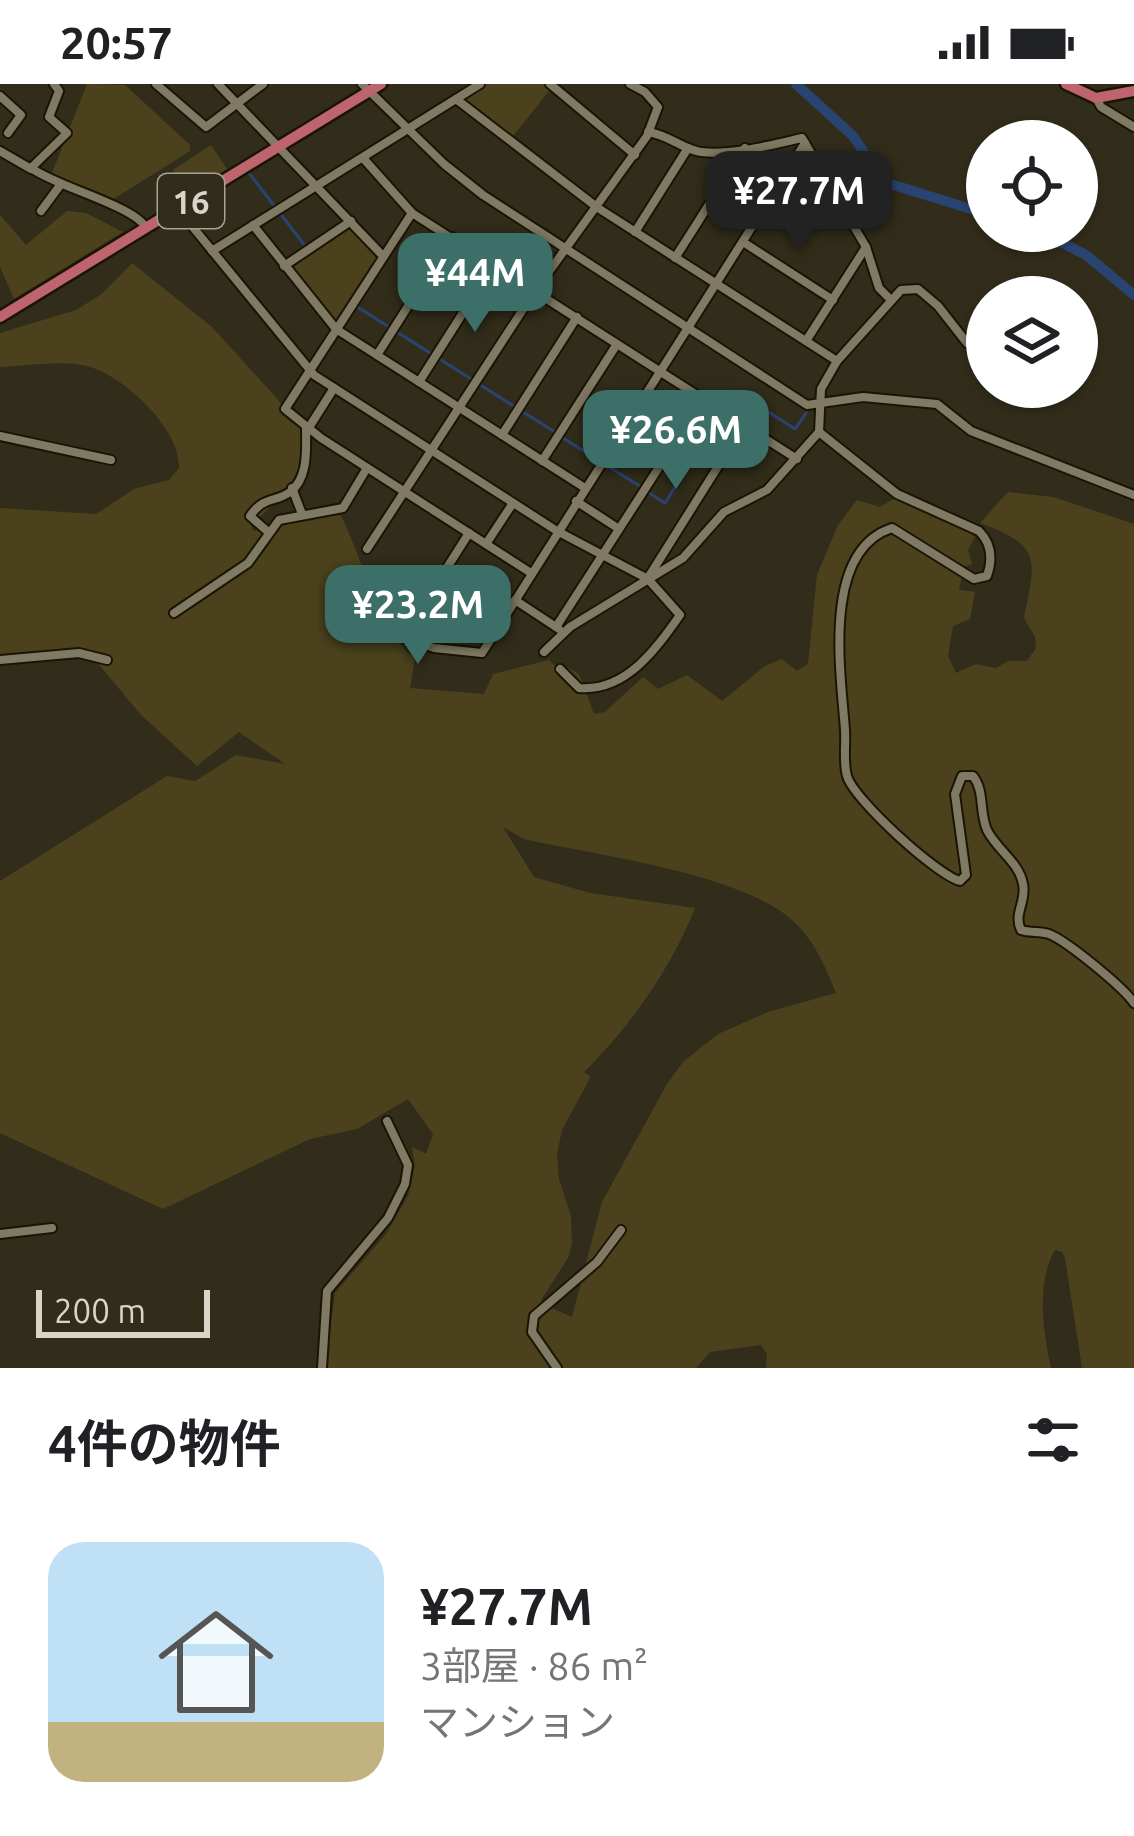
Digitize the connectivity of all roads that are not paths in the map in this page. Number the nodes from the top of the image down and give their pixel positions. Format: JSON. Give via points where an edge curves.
{"nodes":[{"id":1,"x":54,"y":84,"type":"edge"},
{"id":2,"x":156,"y":84,"type":"edge"},
{"id":3,"x":218,"y":84,"type":"edge"},
{"id":4,"x":263,"y":84,"type":"edge"},
{"id":5,"x":480,"y":84,"type":"edge"},
{"id":6,"x":550,"y":84,"type":"edge"},
{"id":7,"x":630,"y":84,"type":"edge"},
{"id":8,"x":1066,"y":84,"type":"edge"},
{"id":9,"x":371,"y":86,"type":"edge"},
{"id":10,"x":1134,"y":91,"type":"edge"},
{"id":11,"x":0,"y":96,"type":"edge"},
{"id":12,"x":1096,"y":98,"type":"junction"},
{"id":13,"x":456,"y":99,"type":"junction"},
{"id":14,"x":240,"y":104,"type":"junction"},
{"id":15,"x":1134,"y":128,"type":"edge"},
{"id":16,"x":407,"y":129,"type":"junction"},
{"id":17,"x":648,"y":132,"type":"junction"},
{"id":18,"x":8,"y":133,"type":"dead end"},
{"id":19,"x":805,"y":143,"type":"junction"},
{"id":20,"x":280,"y":146,"type":"junction"},
{"id":21,"x":688,"y":148,"type":"junction"},
{"id":22,"x":746,"y":148,"type":"junction"},
{"id":23,"x":1,"y":153,"type":"edge"},
{"id":24,"x":634,"y":154,"type":"junction"},
{"id":25,"x":363,"y":158,"type":"junction"},
{"id":26,"x":33,"y":169,"type":"junction"},
{"id":27,"x":61,"y":184,"type":"junction"},
{"id":28,"x":318,"y":185,"type":"junction"},
{"id":29,"x":719,"y":190,"type":"junction"},
{"id":30,"x":598,"y":208,"type":"junction"},
{"id":31,"x":178,"y":209,"type":"junction"},
{"id":32,"x":41,"y":211,"type":"dead end"},
{"id":33,"x":412,"y":213,"type":"junction"},
{"id":34,"x":760,"y":215,"type":"junction"},
{"id":35,"x":351,"y":221,"type":"junction"},
{"id":36,"x":253,"y":226,"type":"junction"},
{"id":37,"x":146,"y":227,"type":"junction"},
{"id":38,"x":635,"y":232,"type":"junction"},
{"id":39,"x":452,"y":237,"type":"junction"},
{"id":40,"x":742,"y":242,"type":"junction"},
{"id":41,"x":866,"y":247,"type":"junction"},
{"id":42,"x":565,"y":250,"type":"junction"},
{"id":43,"x":212,"y":251,"type":"junction"},
{"id":44,"x":383,"y":256,"type":"junction"},
{"id":45,"x":675,"y":258,"type":"junction"},
{"id":46,"x":494,"y":264,"type":"junction"},
{"id":47,"x":284,"y":266,"type":"junction"},
{"id":48,"x":716,"y":284,"type":"junction"},
{"id":49,"x":535,"y":291,"type":"junction"},
{"id":50,"x":832,"y":300,"type":"junction"},
{"id":51,"x":890,"y":301,"type":"junction"},
{"id":52,"x":0,"y":317,"type":"edge"},
{"id":53,"x":577,"y":317,"type":"junction"},
{"id":54,"x":688,"y":328,"type":"junction"},
{"id":55,"x":336,"y":329,"type":"junction"},
{"id":56,"x":806,"y":341,"type":"junction"},
{"id":57,"x":966,"y":342,"type":"edge"},
{"id":58,"x":617,"y":344,"type":"junction"},
{"id":59,"x":377,"y":356,"type":"junction"},
{"id":60,"x":838,"y":361,"type":"junction"},
{"id":61,"x":310,"y":370,"type":"junction"},
{"id":62,"x":660,"y":371,"type":"junction"},
{"id":63,"x":419,"y":382,"type":"junction"},
{"id":64,"x":334,"y":388,"type":"junction"},
{"id":65,"x":703,"y":398,"type":"junction"},
{"id":66,"x":820,"y":404,"type":"junction"},
{"id":67,"x":460,"y":408,"type":"junction"},
{"id":68,"x":744,"y":425,"type":"junction"},
{"id":69,"x":307,"y":428,"type":"junction"},
{"id":70,"x":819,"y":432,"type":"junction"},
{"id":71,"x":502,"y":435,"type":"junction"},
{"id":72,"x":0,"y":436,"type":"edge"},
{"id":73,"x":432,"y":451,"type":"junction"},
{"id":74,"x":796,"y":459,"type":"junction"},
{"id":75,"x":111,"y":460,"type":"dead end"},
{"id":76,"x":542,"y":461,"type":"junction"},
{"id":77,"x":368,"y":468,"type":"junction"},
{"id":78,"x":292,"y":488,"type":"junction"},
{"id":79,"x":585,"y":488,"type":"junction"},
{"id":80,"x":406,"y":493,"type":"junction"},
{"id":81,"x":1134,"y":496,"type":"edge"},
{"id":82,"x":576,"y":501,"type":"junction"},
{"id":83,"x":513,"y":503,"type":"junction"},
{"id":84,"x":302,"y":514,"type":"junction"},
{"id":85,"x":620,"y":529,"type":"junction"},
{"id":86,"x":267,"y":531,"type":"junction"},
{"id":87,"x":557,"y":531,"type":"junction"},
{"id":88,"x":469,"y":533,"type":"junction"},
{"id":89,"x":486,"y":544,"type":"junction"},
{"id":90,"x":368,"y":549,"type":"dead end"},
{"id":91,"x":602,"y":555,"type":"junction"},
{"id":92,"x":531,"y":572,"type":"junction"},
{"id":93,"x":648,"y":579,"type":"junction"},
{"id":94,"x":515,"y":600,"type":"junction"},
{"id":95,"x":174,"y":613,"type":"dead end"},
{"id":96,"x":560,"y":630,"type":"junction"},
{"id":97,"x":544,"y":652,"type":"dead end"},
{"id":98,"x":0,"y":660,"type":"edge"},
{"id":99,"x":106,"y":660,"type":"dead end"},
{"id":100,"x":560,"y":669,"type":"dead end"},
{"id":101,"x":1134,"y":1003,"type":"edge"},
{"id":102,"x":388,"y":1120,"type":"dead end"},
{"id":103,"x":52,"y":1228,"type":"dead end"},
{"id":104,"x":621,"y":1230,"type":"dead end"},
{"id":105,"x":0,"y":1234,"type":"edge"},
{"id":106,"x":322,"y":1368,"type":"edge"},
{"id":107,"x":556,"y":1368,"type":"edge"}],
"edges":[{"from":1,"to":26,"type":"street","via":[[50,117],[67,133]]},
{"from":2,"to":14,"type":"street","via":[[206,127]]},
{"from":3,"to":14,"type":"street"},
{"from":4,"to":14,"type":"street"},
{"from":5,"to":13,"type":"street"},
{"from":6,"to":24,"type":"street"},
{"from":7,"to":17,"type":"street","via":[[658,106]]},
{"from":8,"to":12,"type":"main road"},
{"from":9,"to":16,"type":"street"},
{"from":9,"to":20,"type":"main road","number":"16"},
{"from":10,"to":12,"type":"main road"},
{"from":11,"to":18,"type":"street","via":[[21,115]]},
{"from":12,"to":15,"type":"street"},
{"from":13,"to":16,"type":"street"},
{"from":13,"to":30,"type":"street"},
{"from":14,"to":20,"type":"street"},
{"from":16,"to":25,"type":"street"},
{"from":16,"to":42,"type":"street","via":[[460,178]]},
{"from":17,"to":21,"type":"street"},
{"from":17,"to":24,"type":"street"},
{"from":19,"to":22,"type":"street","via":[[801,137]]},
{"from":19,"to":34,"type":"street"},
{"from":19,"to":41,"type":"street"},
{"from":20,"to":28,"type":"street"},
{"from":20,"to":31,"type":"main road","number":"16"},
{"from":21,"to":22,"type":"street"},
{"from":21,"to":38,"type":"street"},
{"from":22,"to":29,"type":"street"},
{"from":23,"to":26,"type":"street"},
{"from":24,"to":30,"type":"street"},
{"from":25,"to":28,"type":"street"},
{"from":25,"to":33,"type":"street"},
{"from":26,"to":27,"type":"street"},
{"from":27,"to":32,"type":"street"},
{"from":27,"to":37,"type":"street","via":[[124,208]]},
{"from":28,"to":35,"type":"street"},
{"from":28,"to":36,"type":"street"},
{"from":29,"to":34,"type":"street"},
{"from":29,"to":45,"type":"street"},
{"from":30,"to":38,"type":"street"},
{"from":30,"to":42,"type":"street"},
{"from":31,"to":37,"type":"main road","number":"16"},
{"from":31,"to":43,"type":"street"},
{"from":33,"to":39,"type":"street"},
{"from":33,"to":44,"type":"street"},
{"from":34,"to":40,"type":"street"},
{"from":35,"to":44,"type":"street"},
{"from":35,"to":47,"type":"street"},
{"from":36,"to":43,"type":"street"},
{"from":36,"to":47,"type":"street"},
{"from":37,"to":52,"type":"main road","number":"16"},
{"from":38,"to":45,"type":"street"},
{"from":39,"to":46,"type":"street"},
{"from":39,"to":59,"type":"street"},
{"from":40,"to":48,"type":"street"},
{"from":40,"to":50,"type":"street"},
{"from":41,"to":50,"type":"street"},
{"from":41,"to":51,"type":"street"},
{"from":42,"to":49,"type":"street"},
{"from":42,"to":54,"type":"street"},
{"from":43,"to":61,"type":"street"},
{"from":44,"to":55,"type":"street"},
{"from":45,"to":48,"type":"street"},
{"from":46,"to":49,"type":"street"},
{"from":46,"to":63,"type":"street"},
{"from":47,"to":55,"type":"street"},
{"from":48,"to":54,"type":"street"},
{"from":48,"to":56,"type":"street"},
{"from":49,"to":53,"type":"street"},
{"from":49,"to":67,"type":"street"},
{"from":50,"to":56,"type":"street"},
{"from":51,"to":57,"type":"street","via":[[905,288],[918,289]]},
{"from":51,"to":60,"type":"street"},
{"from":53,"to":58,"type":"street"},
{"from":53,"to":71,"type":"street"},
{"from":54,"to":62,"type":"street"},
{"from":54,"to":66,"type":"street","via":[[807,405]]},
{"from":55,"to":59,"type":"street"},
{"from":55,"to":61,"type":"street"},
{"from":56,"to":60,"type":"street"},
{"from":58,"to":62,"type":"street"},
{"from":58,"to":76,"type":"street"},
{"from":59,"to":63,"type":"street"},
{"from":60,"to":66,"type":"street"},
{"from":61,"to":64,"type":"street"},
{"from":61,"to":69,"type":"street","via":[[285,409]]},
{"from":62,"to":65,"type":"street"},
{"from":62,"to":79,"type":"street"},
{"from":63,"to":67,"type":"street"},
{"from":64,"to":69,"type":"street"},
{"from":64,"to":73,"type":"street"},
{"from":65,"to":68,"type":"street"},
{"from":65,"to":85,"type":"street"},
{"from":66,"to":70,"type":"street"},
{"from":66,"to":81,"type":"street","via":[[863,397],[937,404],[971,431]]},
{"from":67,"to":71,"type":"street"},
{"from":67,"to":73,"type":"street"},
{"from":68,"to":74,"type":"street"},
{"from":68,"to":93,"type":"street"},
{"from":69,"to":77,"type":"street"},
{"from":69,"to":78,"type":"street","via":[[304,468]]},
{"from":70,"to":74,"type":"street"},
{"from":70,"to":101,"type":"street","via":[[897,494],[979,531],[991,553],[987,576],[974,579],[892,529],[862,548],[838,640],[847,777],[925,860],[960,881],[966,875],[955,794],[962,776],[973,776],[995,847],[1024,884],[1021,930],[1055,937]]},
{"from":71,"to":76,"type":"street"},
{"from":72,"to":75,"type":"street"},
{"from":73,"to":80,"type":"street"},
{"from":73,"to":83,"type":"street"},
{"from":74,"to":93,"type":"street"},
{"from":76,"to":79,"type":"street"},
{"from":77,"to":80,"type":"street"},
{"from":77,"to":84,"type":"street","via":[[343,508]]},
{"from":78,"to":84,"type":"street"},
{"from":78,"to":86,"type":"street","via":[[250,516]]},
{"from":79,"to":82,"type":"street"},
{"from":80,"to":88,"type":"street"},
{"from":80,"to":90,"type":"street"},
{"from":82,"to":85,"type":"street"},
{"from":82,"to":87,"type":"street"},
{"from":83,"to":87,"type":"street"},
{"from":83,"to":89,"type":"street"},
{"from":84,"to":86,"type":"street"},
{"from":85,"to":91,"type":"street"},
{"from":86,"to":95,"type":"street","via":[[248,562]]},
{"from":87,"to":91,"type":"street"},
{"from":87,"to":92,"type":"street"},
{"from":88,"to":89,"type":"street"},
{"from":88,"to":94,"type":"street","via":[[403,637],[478,654]]},
{"from":89,"to":92,"type":"street"},
{"from":91,"to":93,"type":"street"},
{"from":91,"to":96,"type":"street"},
{"from":92,"to":94,"type":"street"},
{"from":93,"to":96,"type":"street"},
{"from":93,"to":100,"type":"street","via":[[680,615],[656,651],[601,688],[579,688]]},
{"from":94,"to":96,"type":"street"},
{"from":96,"to":97,"type":"street"},
{"from":98,"to":99,"type":"street","via":[[79,653]]},
{"from":102,"to":106,"type":"street","via":[[408,1166],[405,1184],[388,1218],[327,1291]]},
{"from":103,"to":105,"type":"street"},
{"from":104,"to":107,"type":"street","via":[[534,1316],[532,1332]]}]}
